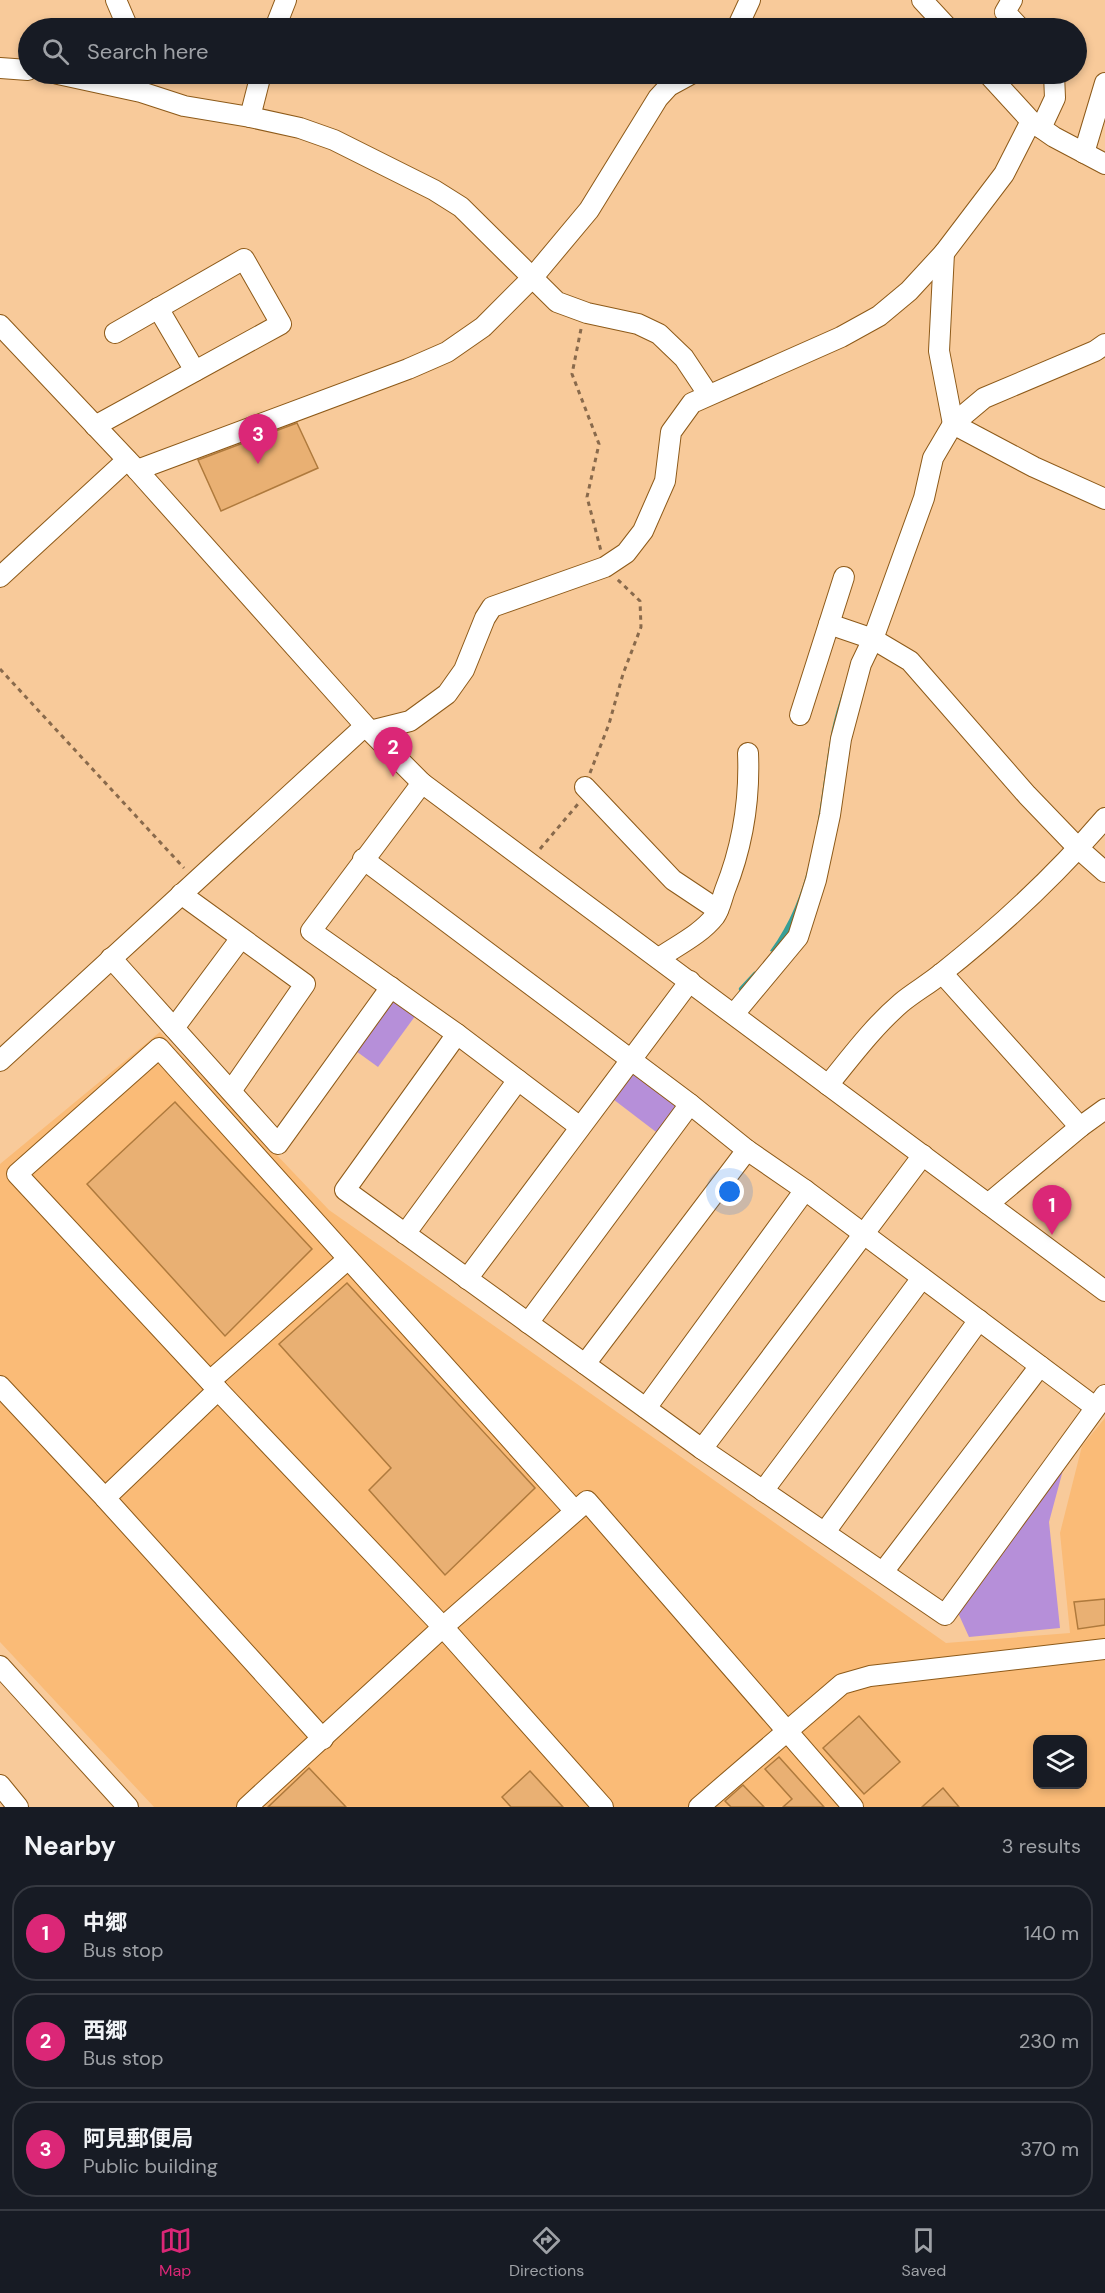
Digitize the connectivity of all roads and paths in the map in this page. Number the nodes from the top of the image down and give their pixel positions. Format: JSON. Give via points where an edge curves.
{"nodes":[{"id":1,"x":116,"y":0,"type":"edge"},
{"id":2,"x":286,"y":0,"type":"edge"},
{"id":3,"x":750,"y":0,"type":"edge"},
{"id":4,"x":922,"y":0,"type":"edge"},
{"id":5,"x":1012,"y":0,"type":"edge"},
{"id":6,"x":124,"y":18,"type":"edge"},
{"id":7,"x":279,"y":18,"type":"edge"},
{"id":8,"x":742,"y":18,"type":"edge"},
{"id":9,"x":939,"y":18,"type":"edge"},
{"id":10,"x":1011,"y":18,"type":"edge"},
{"id":11,"x":0,"y":68,"type":"edge"},
{"id":12,"x":18,"y":69,"type":"edge"},
{"id":13,"x":141,"y":84,"type":"edge"},
{"id":14,"x":258,"y":84,"type":"edge"},
{"id":15,"x":673,"y":84,"type":"edge"},
{"id":16,"x":998,"y":84,"type":"edge"},
{"id":17,"x":1054,"y":84,"type":"edge"},
{"id":18,"x":1104,"y":87,"type":"edge"},
{"id":19,"x":250,"y":117,"type":"junction"},
{"id":20,"x":1036,"y":124,"type":"junction"},
{"id":21,"x":1084,"y":153,"type":"junction"},
{"id":22,"x":1105,"y":165,"type":"edge"},
{"id":23,"x":944,"y":254,"type":"junction"},
{"id":24,"x":533,"y":277,"type":"junction"},
{"id":25,"x":158,"y":308,"type":"junction"},
{"id":26,"x":587,"y":313,"type":"junction"},
{"id":27,"x":0,"y":325,"type":"edge"},
{"id":28,"x":115,"y":333,"type":"dead end"},
{"id":29,"x":1105,"y":344,"type":"edge"},
{"id":30,"x":195,"y":371,"type":"junction"},
{"id":31,"x":708,"y":394,"type":"junction"},
{"id":32,"x":953,"y":424,"type":"junction"},
{"id":33,"x":95,"y":426,"type":"junction"},
{"id":34,"x":132,"y":465,"type":"junction"},
{"id":35,"x":1105,"y":500,"type":"edge"},
{"id":36,"x":605,"y":567,"type":"junction"},
{"id":37,"x":0,"y":577,"type":"edge"},
{"id":38,"x":844,"y":577,"type":"dead end"},
{"id":39,"x":829,"y":624,"type":"junction"},
{"id":40,"x":873,"y":639,"type":"junction"},
{"id":41,"x":0,"y":669,"type":"edge"},
{"id":42,"x":800,"y":715,"type":"dead end"},
{"id":43,"x":367,"y":729,"type":"junction"},
{"id":44,"x":748,"y":753,"type":"dead end"},
{"id":45,"x":422,"y":783,"type":"junction"},
{"id":46,"x":585,"y":787,"type":"junction"},
{"id":47,"x":1105,"y":818,"type":"edge"},
{"id":48,"x":1079,"y":849,"type":"junction"},
{"id":49,"x":363,"y":860,"type":"junction"},
{"id":50,"x":529,"y":862,"type":"junction"},
{"id":51,"x":1105,"y":872,"type":"edge"},
{"id":52,"x":188,"y":887,"type":"junction"},
{"id":53,"x":718,"y":910,"type":"junction"},
{"id":54,"x":241,"y":938,"type":"junction"},
{"id":55,"x":111,"y":958,"type":"junction"},
{"id":56,"x":659,"y":958,"type":"junction"},
{"id":57,"x":942,"y":973,"type":"junction"},
{"id":58,"x":690,"y":981,"type":"junction"},
{"id":59,"x":391,"y":987,"type":"junction"},
{"id":60,"x":734,"y":1014,"type":"junction"},
{"id":61,"x":174,"y":1028,"type":"junction"},
{"id":62,"x":457,"y":1034,"type":"junction"},
{"id":63,"x":630,"y":1060,"type":"junction"},
{"id":64,"x":0,"y":1061,"type":"edge"},
{"id":65,"x":518,"y":1080,"type":"junction"},
{"id":66,"x":828,"y":1085,"type":"junction"},
{"id":67,"x":231,"y":1091,"type":"junction"},
{"id":68,"x":690,"y":1104,"type":"junction"},
{"id":69,"x":1105,"y":1109,"type":"edge"},
{"id":70,"x":580,"y":1127,"type":"junction"},
{"id":71,"x":1080,"y":1127,"type":"junction"},
{"id":72,"x":747,"y":1150,"type":"junction"},
{"id":73,"x":923,"y":1155,"type":"junction"},
{"id":74,"x":805,"y":1190,"type":"junction"},
{"id":75,"x":988,"y":1204,"type":"junction"},
{"id":76,"x":863,"y":1233,"type":"junction"},
{"id":77,"x":405,"y":1234,"type":"junction"},
{"id":78,"x":348,"y":1259,"type":"junction"},
{"id":79,"x":922,"y":1278,"type":"junction"},
{"id":80,"x":467,"y":1279,"type":"junction"},
{"id":81,"x":1105,"y":1291,"type":"edge"},
{"id":82,"x":979,"y":1320,"type":"junction"},
{"id":83,"x":528,"y":1323,"type":"junction"},
{"id":84,"x":585,"y":1364,"type":"junction"},
{"id":85,"x":1040,"y":1366,"type":"junction"},
{"id":86,"x":0,"y":1386,"type":"edge"},
{"id":87,"x":214,"y":1386,"type":"junction"},
{"id":88,"x":1100,"y":1401,"type":"edge"},
{"id":89,"x":646,"y":1408,"type":"junction"},
{"id":90,"x":702,"y":1449,"type":"junction"},
{"id":91,"x":763,"y":1491,"type":"junction"},
{"id":92,"x":105,"y":1497,"type":"junction"},
{"id":93,"x":575,"y":1511,"type":"junction"},
{"id":94,"x":825,"y":1532,"type":"junction"},
{"id":95,"x":884,"y":1572,"type":"junction"},
{"id":96,"x":443,"y":1627,"type":"junction"},
{"id":97,"x":1105,"y":1649,"type":"edge"},
{"id":98,"x":0,"y":1666,"type":"edge"},
{"id":99,"x":787,"y":1731,"type":"junction"},
{"id":100,"x":323,"y":1739,"type":"junction"},
{"id":101,"x":0,"y":1785,"type":"edge"},
{"id":102,"x":18,"y":1807,"type":"edge"},
{"id":103,"x":129,"y":1807,"type":"edge"},
{"id":104,"x":247,"y":1807,"type":"edge"},
{"id":105,"x":603,"y":1807,"type":"edge"},
{"id":106,"x":699,"y":1807,"type":"edge"},
{"id":107,"x":853,"y":1807,"type":"edge"}],
"edges":[{"from":1,"to":6,"type":"street"},
{"from":2,"to":7,"type":"street"},
{"from":3,"to":8,"type":"street"},
{"from":4,"to":9,"type":"street"},
{"from":5,"to":10,"type":"street","via":[[1005,12]]},
{"from":11,"to":12,"type":"street"},
{"from":13,"to":19,"type":"street","via":[[184,106]]},
{"from":14,"to":19,"type":"street"},
{"from":15,"to":24,"type":"street","via":[[658,98],[589,210]]},
{"from":16,"to":20,"type":"street"},
{"from":17,"to":20,"type":"street","via":[[1055,98]]},
{"from":18,"to":21,"type":"street"},
{"from":19,"to":24,"type":"street","via":[[334,140],[435,190],[461,207]]},
{"from":20,"to":21,"type":"street"},
{"from":20,"to":23,"type":"street"},
{"from":21,"to":22,"type":"street"},
{"from":23,"to":31,"type":"street","via":[[879,316],[841,337]]},
{"from":23,"to":32,"type":"street","via":[[939,351]]},
{"from":24,"to":26,"type":"street","via":[[557,302]]},
{"from":24,"to":34,"type":"street","via":[[483,327],[447,352]]},
{"from":25,"to":28,"type":"street"},
{"from":25,"to":30,"type":"street"},
{"from":25,"to":30,"type":"street","via":[[244,259],[281,324]]},
{"from":26,"to":31,"type":"street","via":[[638,324],[659,334],[684,357]]},
{"from":26,"to":36,"type":"path","via":[[577,337],[572,374],[598,444],[587,497]]},
{"from":27,"to":33,"type":"street"},
{"from":29,"to":32,"type":"street","via":[[984,398]]},
{"from":30,"to":33,"type":"street"},
{"from":31,"to":36,"type":"street","via":[[692,402],[671,432],[665,481],[644,531],[626,553]]},
{"from":32,"to":35,"type":"street"},
{"from":32,"to":40,"type":"street","via":[[933,458],[924,498]]},
{"from":33,"to":34,"type":"street"},
{"from":34,"to":37,"type":"street"},
{"from":34,"to":43,"type":"street"},
{"from":36,"to":43,"type":"street","via":[[492,607],[464,670],[447,694],[410,720]]},
{"from":36,"to":46,"type":"path","via":[[640,602],[641,627]]},
{"from":38,"to":39,"type":"street"},
{"from":39,"to":40,"type":"street"},
{"from":39,"to":42,"type":"street"},
{"from":40,"to":48,"type":"street","via":[[910,661]]},
{"from":40,"to":60,"type":"street","via":[[861,664],[842,739],[816,880],[798,937]]},
{"from":41,"to":52,"type":"path"},
{"from":43,"to":45,"type":"street"},
{"from":43,"to":52,"type":"street"},
{"from":44,"to":53,"type":"street","via":[[745,824]]},
{"from":45,"to":49,"type":"street"},
{"from":45,"to":50,"type":"street"},
{"from":46,"to":50,"type":"path","via":[[577,807]]},
{"from":46,"to":53,"type":"street","via":[[673,880]]},
{"from":47,"to":48,"type":"street"},
{"from":48,"to":51,"type":"street"},
{"from":48,"to":57,"type":"street"},
{"from":49,"to":59,"type":"street","via":[[311,931]]},
{"from":49,"to":63,"type":"street"},
{"from":50,"to":56,"type":"street"},
{"from":52,"to":54,"type":"street"},
{"from":52,"to":55,"type":"street"},
{"from":53,"to":56,"type":"street","via":[[698,932]]},
{"from":54,"to":61,"type":"street"},
{"from":54,"to":67,"type":"street","via":[[305,984]]},
{"from":55,"to":61,"type":"street"},
{"from":55,"to":64,"type":"street"},
{"from":56,"to":58,"type":"street"},
{"from":57,"to":66,"type":"street","via":[[901,1002]]},
{"from":57,"to":71,"type":"street"},
{"from":58,"to":60,"type":"street"},
{"from":58,"to":63,"type":"street"},
{"from":59,"to":62,"type":"street"},
{"from":59,"to":67,"type":"street","via":[[279,1144]]},
{"from":60,"to":66,"type":"street"},
{"from":61,"to":67,"type":"street"},
{"from":62,"to":65,"type":"street"},
{"from":62,"to":77,"type":"street","via":[[345,1191]]},
{"from":63,"to":68,"type":"street"},
{"from":63,"to":70,"type":"street"},
{"from":65,"to":70,"type":"street"},
{"from":65,"to":77,"type":"street"},
{"from":66,"to":73,"type":"street"},
{"from":68,"to":72,"type":"street"},
{"from":68,"to":83,"type":"street"},
{"from":69,"to":71,"type":"street"},
{"from":70,"to":80,"type":"street"},
{"from":71,"to":75,"type":"street"},
{"from":72,"to":74,"type":"street"},
{"from":72,"to":84,"type":"street"},
{"from":73,"to":75,"type":"street"},
{"from":73,"to":76,"type":"street"},
{"from":74,"to":76,"type":"street"},
{"from":74,"to":89,"type":"street"},
{"from":75,"to":81,"type":"street"},
{"from":76,"to":79,"type":"street"},
{"from":76,"to":90,"type":"street"},
{"from":77,"to":80,"type":"street"},
{"from":78,"to":87,"type":"street"},
{"from":78,"to":87,"type":"street","via":[[159,1048],[17,1174]]},
{"from":78,"to":93,"type":"street"},
{"from":79,"to":82,"type":"street"},
{"from":79,"to":91,"type":"street"},
{"from":80,"to":83,"type":"street"},
{"from":82,"to":85,"type":"street"},
{"from":82,"to":94,"type":"street"},
{"from":83,"to":84,"type":"street"},
{"from":84,"to":89,"type":"street"},
{"from":85,"to":88,"type":"street"},
{"from":85,"to":95,"type":"street"},
{"from":86,"to":92,"type":"street"},
{"from":87,"to":92,"type":"street"},
{"from":87,"to":96,"type":"street"},
{"from":88,"to":95,"type":"street","via":[[945,1615]]},
{"from":89,"to":90,"type":"street"},
{"from":90,"to":91,"type":"street"},
{"from":91,"to":94,"type":"street"},
{"from":92,"to":100,"type":"street"},
{"from":93,"to":96,"type":"street"},
{"from":93,"to":99,"type":"street","via":[[587,1501]]},
{"from":94,"to":95,"type":"street"},
{"from":96,"to":100,"type":"street"},
{"from":96,"to":105,"type":"street"},
{"from":97,"to":99,"type":"street","via":[[870,1676],[842,1684]]},
{"from":98,"to":103,"type":"street"},
{"from":99,"to":106,"type":"street"},
{"from":99,"to":107,"type":"street"},
{"from":100,"to":104,"type":"street"},
{"from":101,"to":102,"type":"street"}]}
